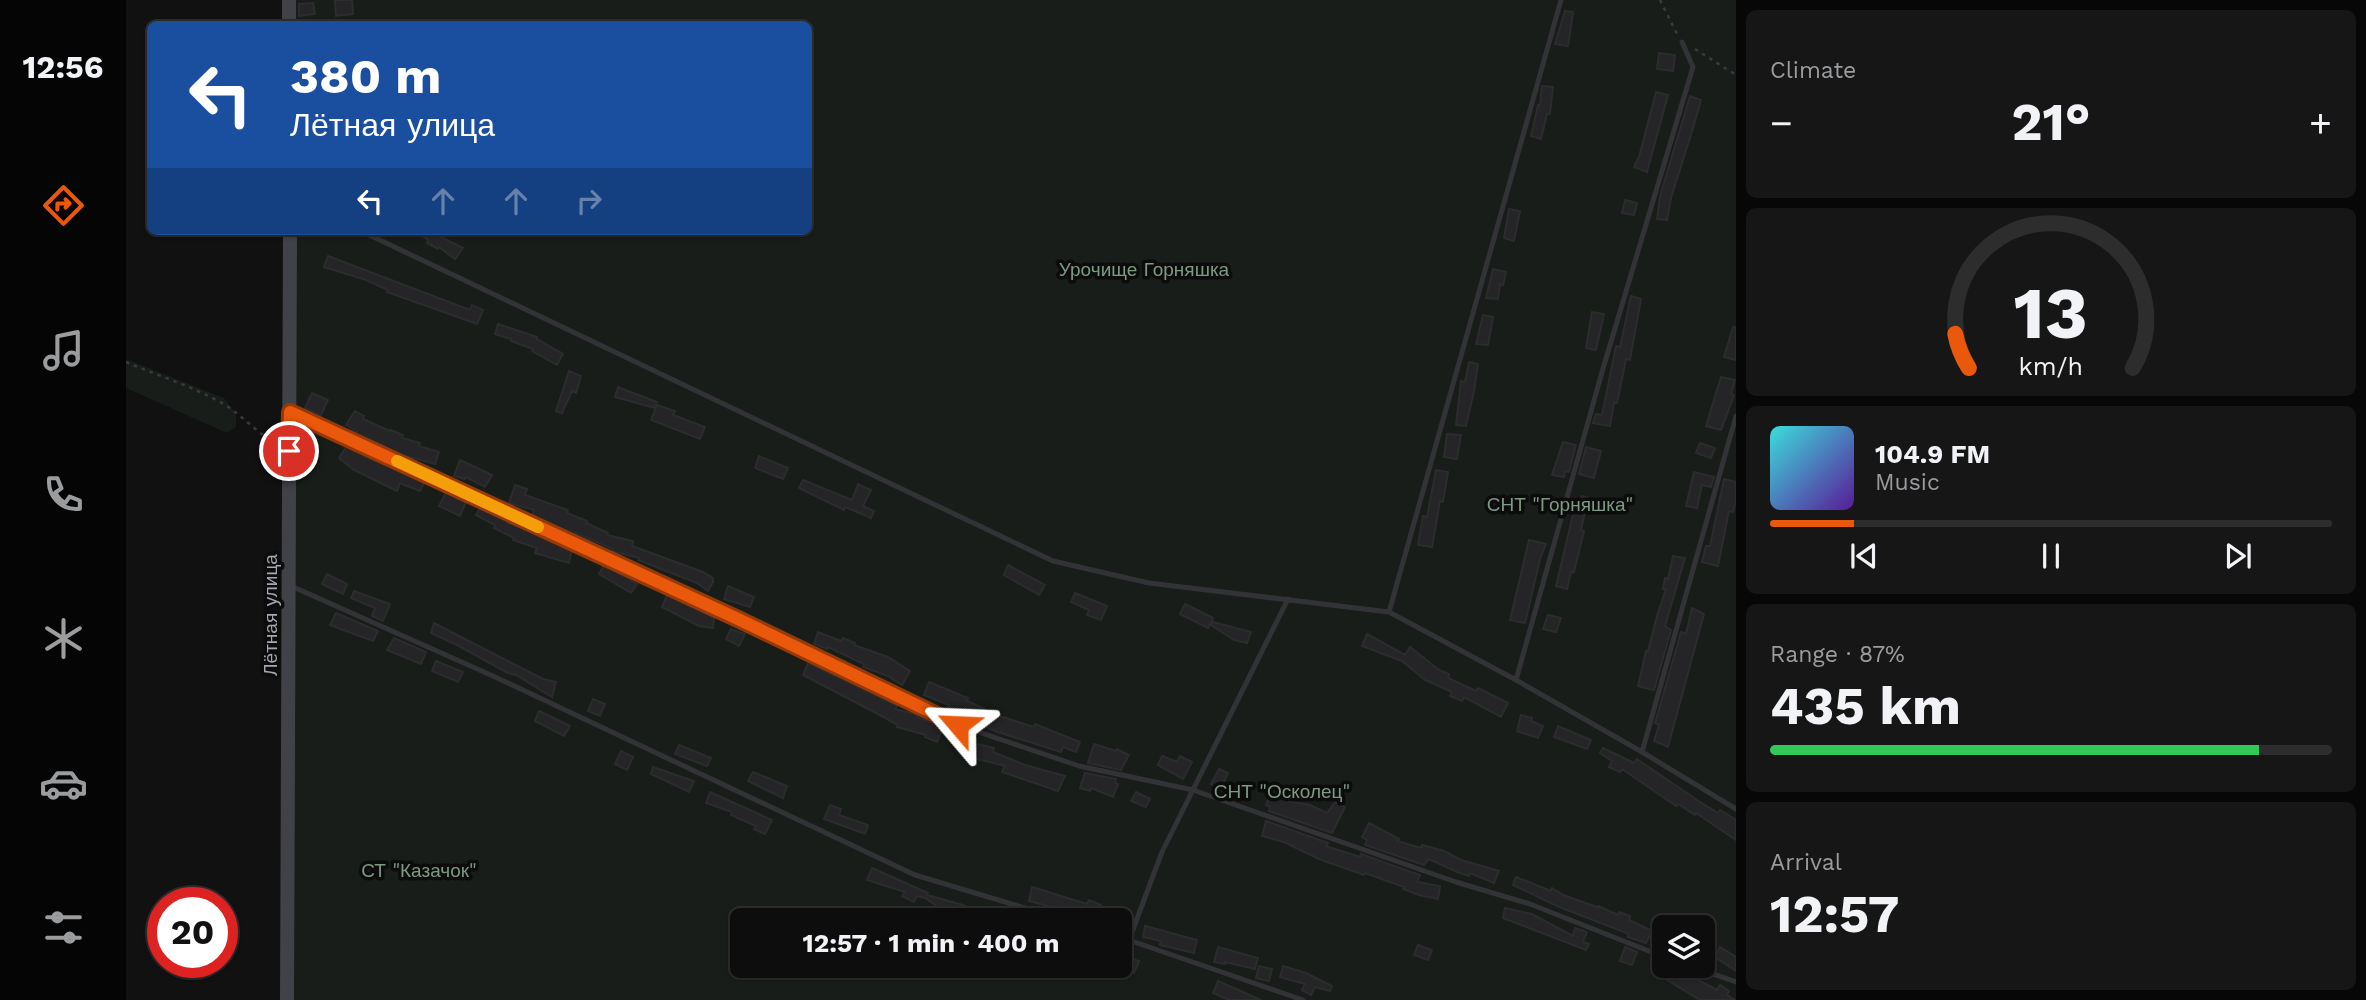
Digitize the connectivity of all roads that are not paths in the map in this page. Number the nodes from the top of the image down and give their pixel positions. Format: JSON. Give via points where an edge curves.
{"nodes":[{"id":1,"x":289,"y":0,"type":"edge"},
{"id":2,"x":1560,"y":0,"type":"edge"},
{"id":3,"x":289,"y":21,"type":"edge"},
{"id":4,"x":1682,"y":42,"type":"dead end"},
{"id":5,"x":290,"y":235,"type":"edge"},
{"id":6,"x":369,"y":235,"type":"edge"},
{"id":7,"x":290,"y":412,"type":"junction"},
{"id":8,"x":1736,"y":416,"type":"edge"},
{"id":9,"x":289,"y":586,"type":"junction"},
{"id":10,"x":1288,"y":599,"type":"junction"},
{"id":11,"x":1389,"y":612,"type":"junction"},
{"id":12,"x":1516,"y":680,"type":"junction"},
{"id":13,"x":1642,"y":752,"type":"junction"},
{"id":14,"x":1193,"y":790,"type":"junction"},
{"id":15,"x":1736,"y":810,"type":"edge"},
{"id":16,"x":1025,"y":908,"type":"edge"},
{"id":17,"x":1132,"y":932,"type":"edge"},
{"id":18,"x":1132,"y":941,"type":"edge"},
{"id":19,"x":1652,"y":952,"type":"edge"},
{"id":20,"x":1715,"y":975,"type":"edge"},
{"id":21,"x":1736,"y":982,"type":"edge"},
{"id":22,"x":287,"y":1000,"type":"edge"},
{"id":23,"x":1303,"y":1000,"type":"edge"}],
"edges":[{"from":1,"to":3,"type":"street"},
{"from":2,"to":11,"type":"lane"},
{"from":4,"to":12,"type":"lane","via":[[1693,67]]},
{"from":5,"to":7,"type":"street","name":"Лётная улица"},
{"from":6,"to":10,"type":"lane","via":[[1053,561],[1149,583]]},
{"from":7,"to":9,"type":"street","name":"Лётная улица"},
{"from":7,"to":14,"type":"lane","via":[[958,725],[1079,766]]},
{"from":8,"to":13,"type":"lane"},
{"from":9,"to":16,"type":"lane","via":[[493,676],[915,875]]},
{"from":9,"to":22,"type":"street","name":"Лётная улица"},
{"from":10,"to":11,"type":"lane"},
{"from":10,"to":14,"type":"lane"},
{"from":11,"to":12,"type":"lane"},
{"from":12,"to":13,"type":"lane"},
{"from":13,"to":15,"type":"lane"},
{"from":14,"to":17,"type":"lane","via":[[1162,852]]},
{"from":14,"to":19,"type":"lane","via":[[1530,904]]},
{"from":18,"to":23,"type":"lane"},
{"from":20,"to":21,"type":"lane"}]}
